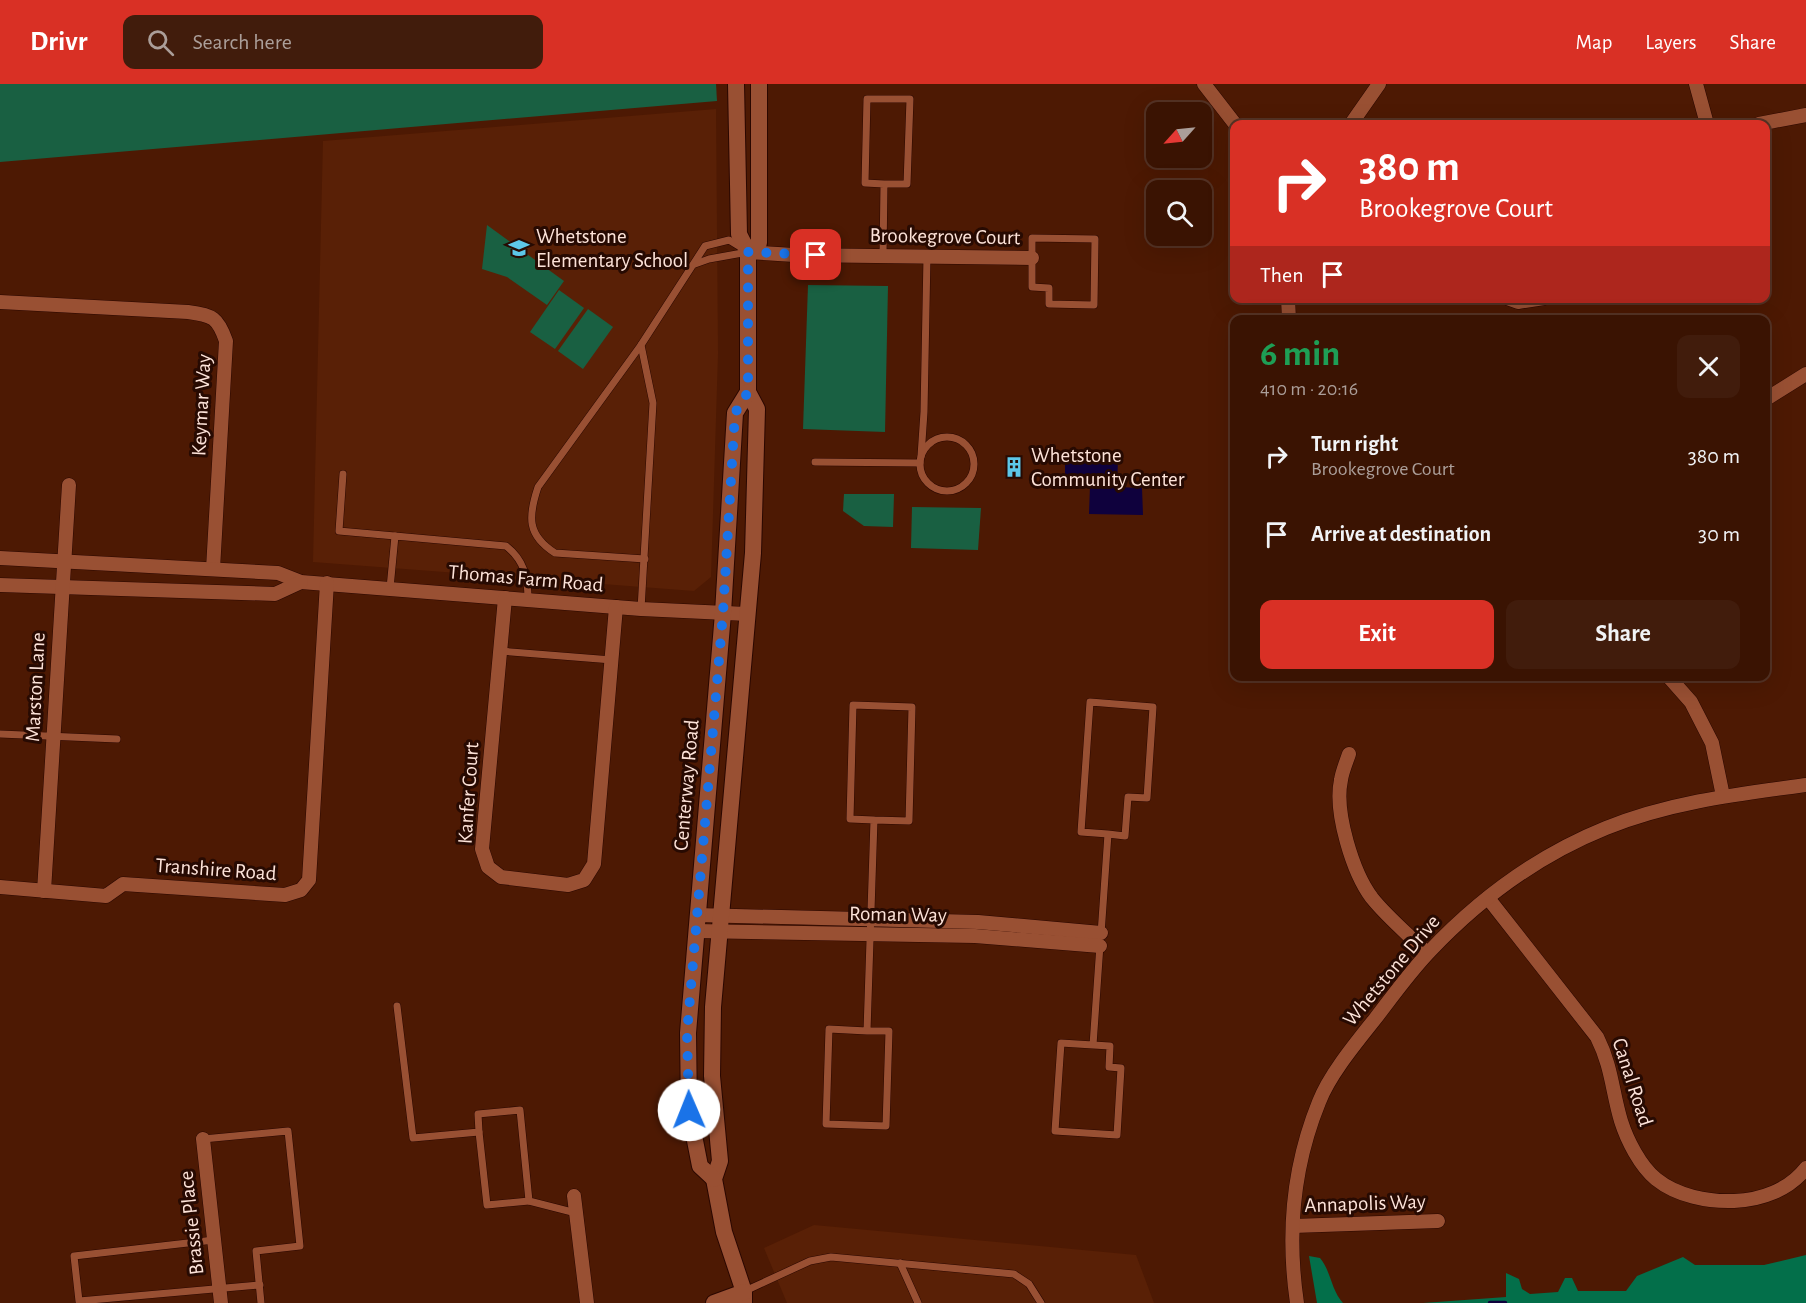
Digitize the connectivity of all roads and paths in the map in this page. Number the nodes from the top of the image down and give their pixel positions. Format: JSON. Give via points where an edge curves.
{"nodes":[{"id":1,"x":736,"y":84,"type":"edge"},
{"id":2,"x":759,"y":84,"type":"edge"},
{"id":3,"x":1204,"y":84,"type":"edge"},
{"id":4,"x":1379,"y":84,"type":"edge"},
{"id":5,"x":1696,"y":84,"type":"edge"},
{"id":6,"x":1806,"y":115,"type":"edge"},
{"id":7,"x":1232,"y":120,"type":"edge"},
{"id":8,"x":1354,"y":120,"type":"edge"},
{"id":9,"x":1706,"y":120,"type":"edge"},
{"id":10,"x":1770,"y":122,"type":"edge"},
{"id":11,"x":884,"y":184,"type":"junction"},
{"id":12,"x":748,"y":252,"type":"junction"},
{"id":13,"x":883,"y":255,"type":"junction"},
{"id":14,"x":927,"y":256,"type":"junction"},
{"id":15,"x":1032,"y":258,"type":"junction"},
{"id":16,"x":695,"y":264,"type":"junction"},
{"id":17,"x":0,"y":302,"type":"edge"},
{"id":18,"x":641,"y":345,"type":"junction"},
{"id":19,"x":1806,"y":374,"type":"edge"},
{"id":20,"x":748,"y":392,"type":"junction"},
{"id":21,"x":1770,"y":396,"type":"edge"},
{"id":22,"x":921,"y":460,"type":"junction"},
{"id":23,"x":815,"y":462,"type":"dead end"},
{"id":24,"x":344,"y":474,"type":"dead end"},
{"id":25,"x":69,"y":485,"type":"dead end"},
{"id":26,"x":395,"y":536,"type":"junction"},
{"id":27,"x":0,"y":558,"type":"edge"},
{"id":28,"x":645,"y":559,"type":"junction"},
{"id":29,"x":64,"y":561,"type":"junction"},
{"id":30,"x":213,"y":569,"type":"junction"},
{"id":31,"x":301,"y":582,"type":"junction"},
{"id":32,"x":327,"y":583,"type":"junction"},
{"id":33,"x":0,"y":585,"type":"edge"},
{"id":34,"x":62,"y":588,"type":"junction"},
{"id":35,"x":390,"y":588,"type":"junction"},
{"id":36,"x":506,"y":598,"type":"junction"},
{"id":37,"x":528,"y":600,"type":"junction"},
{"id":38,"x":616,"y":607,"type":"junction"},
{"id":39,"x":641,"y":609,"type":"junction"},
{"id":40,"x":723,"y":613,"type":"junction"},
{"id":41,"x":747,"y":614,"type":"junction"},
{"id":42,"x":500,"y":651,"type":"junction"},
{"id":43,"x":612,"y":660,"type":"junction"},
{"id":44,"x":1672,"y":681,"type":"edge"},
{"id":45,"x":0,"y":734,"type":"edge"},
{"id":46,"x":53,"y":737,"type":"junction"},
{"id":47,"x":117,"y":739,"type":"dead end"},
{"id":48,"x":1349,"y":754,"type":"dead end"},
{"id":49,"x":1806,"y":785,"type":"edge"},
{"id":50,"x":1724,"y":796,"type":"junction"},
{"id":51,"x":874,"y":820,"type":"junction"},
{"id":52,"x":1108,"y":834,"type":"junction"},
{"id":53,"x":0,"y":887,"type":"edge"},
{"id":54,"x":44,"y":891,"type":"junction"},
{"id":55,"x":1488,"y":898,"type":"junction"},
{"id":56,"x":871,"y":920,"type":"junction"},
{"id":57,"x":697,"y":923,"type":"junction"},
{"id":58,"x":720,"y":924,"type":"junction"},
{"id":59,"x":870,"y":935,"type":"junction"},
{"id":60,"x":1100,"y":939,"type":"junction"},
{"id":61,"x":1427,"y":953,"type":"junction"},
{"id":62,"x":397,"y":1006,"type":"dead end"},
{"id":63,"x":867,"y":1031,"type":"junction"},
{"id":64,"x":1093,"y":1045,"type":"junction"},
{"id":65,"x":479,"y":1132,"type":"junction"},
{"id":66,"x":203,"y":1139,"type":"joint"},
{"id":67,"x":1806,"y":1168,"type":"edge"},
{"id":68,"x":714,"y":1179,"type":"junction"},
{"id":69,"x":574,"y":1196,"type":"dead end"},
{"id":70,"x":529,"y":1201,"type":"junction"},
{"id":71,"x":576,"y":1213,"type":"junction"},
{"id":72,"x":1438,"y":1221,"type":"dead end"},
{"id":73,"x":1293,"y":1226,"type":"junction"},
{"id":74,"x":214,"y":1240,"type":"junction"},
{"id":75,"x":900,"y":1263,"type":"junction"},
{"id":76,"x":260,"y":1285,"type":"junction"},
{"id":77,"x":219,"y":1288,"type":"junction"},
{"id":78,"x":744,"y":1298,"type":"edge"},
{"id":79,"x":221,"y":1303,"type":"edge"},
{"id":80,"x":261,"y":1303,"type":"edge"},
{"id":81,"x":587,"y":1303,"type":"edge"},
{"id":82,"x":714,"y":1303,"type":"edge"},
{"id":83,"x":758,"y":1303,"type":"edge"},
{"id":84,"x":918,"y":1303,"type":"edge"},
{"id":85,"x":1041,"y":1303,"type":"edge"},
{"id":86,"x":1297,"y":1303,"type":"edge"}],
"edges":[{"from":1,"to":12,"type":"street","name":"Centerway Road","via":[[739,234]]},
{"from":2,"to":12,"type":"street","name":"Centerway Road","via":[[759,243]]},
{"from":3,"to":7,"type":"street"},
{"from":4,"to":8,"type":"street"},
{"from":5,"to":9,"type":"street"},
{"from":6,"to":10,"type":"street"},
{"from":11,"to":11,"type":"lane","via":[[865,183],[867,99],[910,99],[907,184]]},
{"from":11,"to":13,"type":"lane"},
{"from":12,"to":13,"type":"street","name":"Brookegrove Court"},
{"from":12,"to":16,"type":"lane"},
{"from":12,"to":16,"type":"lane","via":[[729,240],[705,246]]},
{"from":12,"to":20,"type":"street","name":"Centerway Road"},
{"from":13,"to":14,"type":"street","name":"Brookegrove Court"},
{"from":14,"to":15,"type":"street","name":"Brookegrove Court"},
{"from":14,"to":22,"type":"lane"},
{"from":15,"to":15,"type":"lane","via":[[1032,238],[1095,239],[1094,305],[1049,304],[1049,288],[1032,287]]},
{"from":16,"to":18,"type":"lane"},
{"from":17,"to":30,"type":"street","name":"Keymar Way","via":[[188,312],[206,314],[220,324],[226,341]]},
{"from":18,"to":28,"type":"lane","via":[[653,403]]},
{"from":18,"to":28,"type":"lane","via":[[538,487],[531,520],[543,545],[555,553]]},
{"from":19,"to":21,"type":"street"},
{"from":20,"to":40,"type":"street","name":"Centerway Road","via":[[735,413]]},
{"from":20,"to":41,"type":"street","name":"Centerway Road","via":[[757,409],[753,553]]},
{"from":22,"to":22,"type":"lane","via":[[924,478],[945,491],[963,486],[973,471],[972,454],[956,439],[942,437],[934,441]]},
{"from":22,"to":23,"type":"lane"},
{"from":24,"to":26,"type":"lane","via":[[339,531]]},
{"from":25,"to":29,"type":"street","name":"Marston Lane"},
{"from":26,"to":35,"type":"lane"},
{"from":26,"to":37,"type":"lane","via":[[506,546],[525,569]]},
{"from":27,"to":29,"type":"street","name":"Thomas Farm Road"},
{"from":28,"to":39,"type":"lane"},
{"from":29,"to":30,"type":"street","name":"Thomas Farm Road"},
{"from":29,"to":34,"type":"street","name":"Marston Lane"},
{"from":30,"to":31,"type":"street","name":"Thomas Farm Road","via":[[278,573]]},
{"from":31,"to":32,"type":"street","name":"Thomas Farm Road"},
{"from":31,"to":34,"type":"street","name":"Thomas Farm Road","via":[[275,594]]},
{"from":32,"to":35,"type":"street","name":"Thomas Farm Road"},
{"from":32,"to":54,"type":"street","name":"Transhire Road","via":[[309,880],[301,890],[285,895],[123,884],[106,896]]},
{"from":33,"to":34,"type":"street","name":"Thomas Farm Road"},
{"from":34,"to":46,"type":"street","name":"Marston Lane"},
{"from":35,"to":36,"type":"street","name":"Thomas Farm Road"},
{"from":36,"to":37,"type":"street","name":"Thomas Farm Road"},
{"from":36,"to":42,"type":"street","name":"Kanfer Court"},
{"from":37,"to":38,"type":"street","name":"Thomas Farm Road"},
{"from":38,"to":39,"type":"street","name":"Thomas Farm Road"},
{"from":38,"to":43,"type":"street","name":"Kanfer Court"},
{"from":39,"to":40,"type":"street","name":"Thomas Farm Road"},
{"from":40,"to":41,"type":"street","name":"Thomas Farm Road"},
{"from":40,"to":57,"type":"street","name":"Centerway Road"},
{"from":41,"to":58,"type":"street","name":"Centerway Road"},
{"from":42,"to":43,"type":"lane"},
{"from":42,"to":43,"type":"street","name":"Kanfer Court","via":[[482,849],[488,867],[501,877],[568,885],[584,880],[594,864]]},
{"from":44,"to":50,"type":"street","via":[[1691,702],[1712,743]]},
{"from":45,"to":46,"type":"lane"},
{"from":46,"to":47,"type":"lane"},
{"from":46,"to":54,"type":"street","name":"Marston Lane"},
{"from":48,"to":61,"type":"street","via":[[1340,782],[1340,799],[1351,859],[1372,898]]},
{"from":49,"to":50,"type":"street","name":"Whetstone Drive"},
{"from":50,"to":55,"type":"street","name":"Whetstone Drive","via":[[1607,828],[1528,867]]},
{"from":51,"to":51,"type":"lane","via":[[909,821],[912,707],[853,705],[850,819]]},
{"from":51,"to":56,"type":"lane"},
{"from":52,"to":52,"type":"lane","via":[[1125,836],[1128,797],[1147,798],[1153,707],[1090,702],[1081,832]]},
{"from":52,"to":60,"type":"lane"},
{"from":53,"to":54,"type":"street","name":"Transhire Road"},
{"from":55,"to":61,"type":"street","name":"Whetstone Drive"},
{"from":55,"to":67,"type":"street","name":"Canal Road","via":[[1598,1037],[1621,1121],[1636,1154],[1656,1179],[1694,1197],[1715,1202],[1745,1201],[1783,1188]]},
{"from":56,"to":58,"type":"street","name":"Roman Way"},
{"from":56,"to":59,"type":"lane"},
{"from":56,"to":60,"type":"street","name":"Roman Way","via":[[978,922]]},
{"from":57,"to":58,"type":"street","name":"Roman Way"},
{"from":57,"to":68,"type":"street","name":"Centerway Road","via":[[687,1033],[689,1110],[700,1166]]},
{"from":58,"to":59,"type":"street","name":"Roman Way"},
{"from":58,"to":68,"type":"street","name":"Centerway Road","via":[[712,1076],[720,1161]]},
{"from":59,"to":60,"type":"street","name":"Roman Way"},
{"from":59,"to":63,"type":"lane"},
{"from":60,"to":64,"type":"lane"},
{"from":61,"to":73,"type":"street","name":"Whetstone Drive","via":[[1349,1052],[1320,1099],[1302,1149]]},
{"from":62,"to":65,"type":"lane","via":[[413,1138]]},
{"from":63,"to":63,"type":"lane","via":[[829,1029],[826,1124],[886,1126],[889,1031]]},
{"from":64,"to":64,"type":"lane","via":[[1061,1042],[1055,1131],[1117,1135],[1121,1068],[1109,1067],[1110,1046]]},
{"from":65,"to":70,"type":"lane","via":[[487,1205]]},
{"from":65,"to":70,"type":"lane","via":[[478,1114],[520,1110]]},
{"from":66,"to":74,"type":"street","name":"Brassie Place"},
{"from":66,"to":76,"type":"lane","via":[[288,1131],[300,1246],[256,1251]]},
{"from":68,"to":78,"type":"street","name":"Centerway Road","via":[[724,1232]]},
{"from":69,"to":71,"type":"street"},
{"from":70,"to":71,"type":"lane"},
{"from":71,"to":81,"type":"street"},
{"from":72,"to":73,"type":"street","name":"Annapolis Way"},
{"from":73,"to":86,"type":"street","name":"Whetstone Drive"},
{"from":74,"to":77,"type":"street","name":"Brassie Place"},
{"from":74,"to":77,"type":"lane","via":[[74,1256],[76,1278],[79,1301]]},
{"from":75,"to":78,"type":"lane","via":[[821,1257]]},
{"from":75,"to":84,"type":"lane"},
{"from":75,"to":85,"type":"lane","via":[[1014,1274],[1029,1284]]},
{"from":76,"to":77,"type":"lane"},
{"from":76,"to":80,"type":"lane"},
{"from":77,"to":79,"type":"street","name":"Brassie Place"},
{"from":78,"to":82,"type":"street"},
{"from":78,"to":83,"type":"street"}]}
